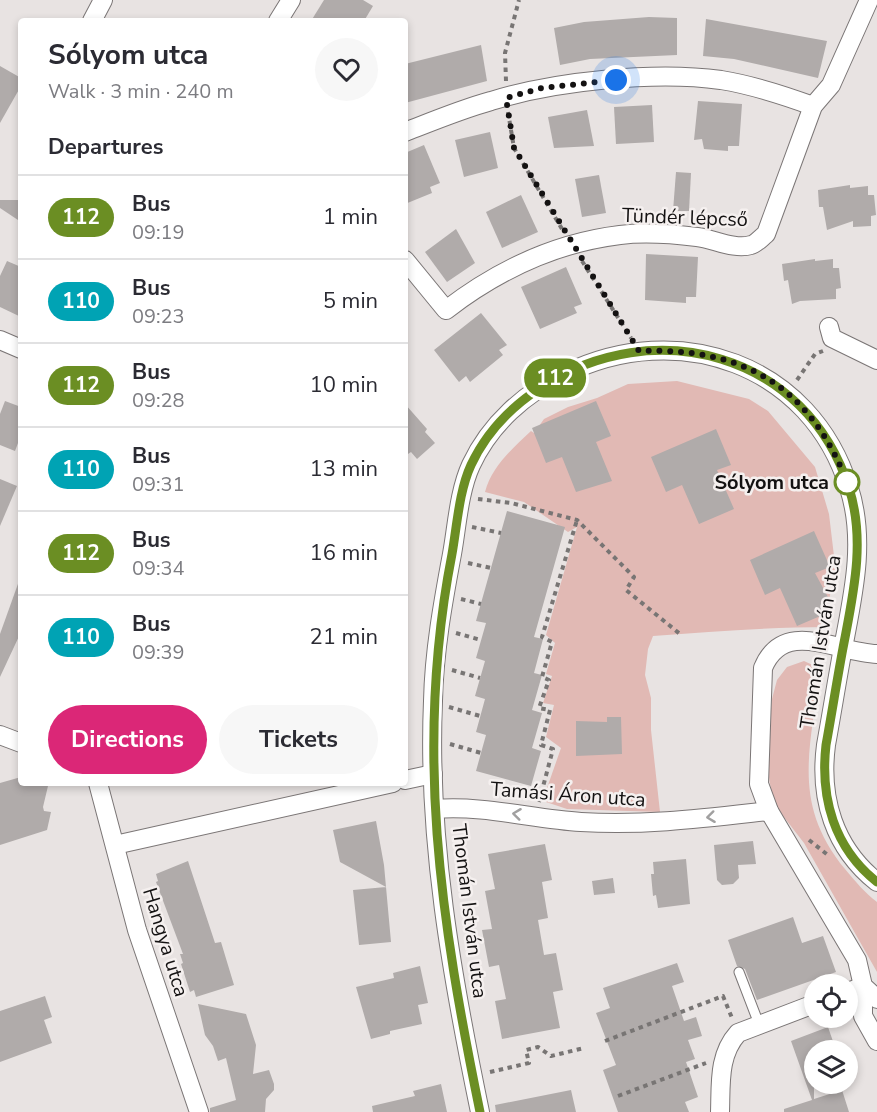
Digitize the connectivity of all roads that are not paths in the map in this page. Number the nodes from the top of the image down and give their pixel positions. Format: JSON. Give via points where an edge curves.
{"nodes":[{"id":1,"x":103,"y":0,"type":"edge"},
{"id":2,"x":291,"y":0,"type":"edge"},
{"id":3,"x":869,"y":0,"type":"edge"},
{"id":4,"x":94,"y":18,"type":"edge"},
{"id":5,"x":280,"y":18,"type":"edge"},
{"id":6,"x":813,"y":106,"type":"junction"},
{"id":7,"x":408,"y":131,"type":"edge"},
{"id":8,"x":408,"y":264,"type":"edge"},
{"id":9,"x":829,"y":327,"type":"dead end"},
{"id":10,"x":0,"y":340,"type":"edge"},
{"id":11,"x":18,"y":348,"type":"edge"},
{"id":12,"x":877,"y":360,"type":"edge"},
{"id":13,"x":843,"y":649,"type":"junction"},
{"id":14,"x":877,"y":654,"type":"edge"},
{"id":15,"x":0,"y":735,"type":"edge"},
{"id":16,"x":18,"y":742,"type":"edge"},
{"id":17,"x":433,"y":774,"type":"junction"},
{"id":18,"x":408,"y":779,"type":"edge"},
{"id":19,"x":99,"y":786,"type":"edge"},
{"id":20,"x":380,"y":786,"type":"edge"},
{"id":21,"x":435,"y":809,"type":"junction"},
{"id":22,"x":769,"y":811,"type":"junction"},
{"id":23,"x":115,"y":845,"type":"junction"},
{"id":24,"x":877,"y":882,"type":"edge"},
{"id":25,"x":739,"y":972,"type":"dead end"},
{"id":26,"x":856,"y":974,"type":"edge"},
{"id":27,"x":858,"y":990,"type":"edge"},
{"id":28,"x":858,"y":999,"type":"edge"},
{"id":29,"x":877,"y":999,"type":"edge"},
{"id":30,"x":804,"y":1008,"type":"edge"},
{"id":31,"x":759,"y":1024,"type":"junction"},
{"id":32,"x":877,"y":1041,"type":"edge"},
{"id":33,"x":199,"y":1112,"type":"edge"},
{"id":34,"x":480,"y":1112,"type":"edge"},
{"id":35,"x":720,"y":1112,"type":"edge"}],
"edges":[{"from":1,"to":4,"type":"street"},
{"from":2,"to":5,"type":"street"},
{"from":3,"to":6,"type":"street","name":"Tündér lépcső","via":[[831,85]]},
{"from":6,"to":7,"type":"street","via":[[720,80],[662,78],[542,88]]},
{"from":6,"to":8,"type":"street","name":"Tündér lépcső","via":[[766,234],[752,245],[658,234],[621,235],[571,244],[483,282],[446,310]]},
{"from":9,"to":12,"type":"street","via":[[832,338]]},
{"from":10,"to":11,"type":"street"},
{"from":13,"to":14,"type":"street"},
{"from":13,"to":17,"type":"street","name":"Thomán István utca","via":[[858,564],[854,505],[823,432],[791,394],[726,359],[671,350],[639,351],[580,366],[525,398],[483,442],[469,469],[435,665]]},
{"from":13,"to":22,"type":"street","via":[[824,643],[785,641],[769,653],[763,668],[759,784]]},
{"from":13,"to":24,"type":"street","name":"Thomán István utca","via":[[823,768],[827,801],[844,848]]},
{"from":15,"to":16,"type":"street"},
{"from":17,"to":18,"type":"street"},
{"from":17,"to":21,"type":"street","name":"Thomán István utca"},
{"from":19,"to":23,"type":"street","name":"Hangya utca"},
{"from":20,"to":23,"type":"street"},
{"from":22,"to":21,"type":"street","name":"Tamási Áron utca","one_way":true,"via":[[631,824],[457,807]]},
{"from":21,"to":34,"type":"street","name":"Thomán István utca","via":[[447,936]]},
{"from":22,"to":26,"type":"street","via":[[857,960]]},
{"from":23,"to":33,"type":"street","name":"Hangya utca","via":[[137,930]]},
{"from":25,"to":31,"type":"lane"},
{"from":27,"to":29,"type":"street"},
{"from":28,"to":32,"type":"street"},
{"from":30,"to":31,"type":"street"},
{"from":31,"to":35,"type":"street","via":[[738,1033],[723,1056]]}]}
